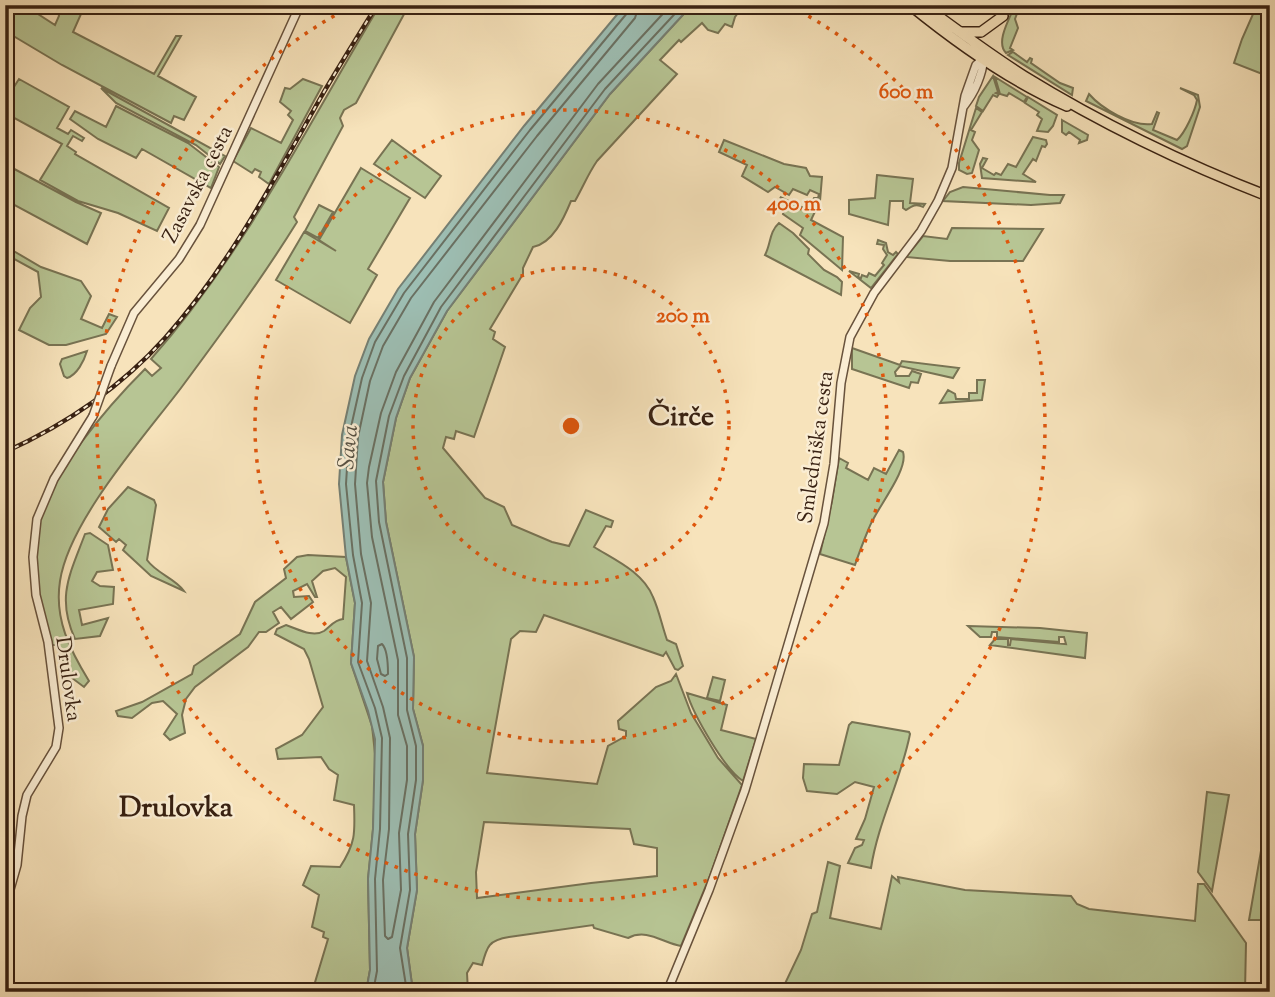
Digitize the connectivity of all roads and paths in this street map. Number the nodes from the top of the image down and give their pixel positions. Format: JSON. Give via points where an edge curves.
{"nodes":[{"id":1,"x":300,"y":5,"type":"edge"},
{"id":2,"x":910,"y":5,"type":"edge"},
{"id":3,"x":923,"y":5,"type":"edge"},
{"id":4,"x":1003,"y":16,"type":"dead end"},
{"id":5,"x":960,"y":32,"type":"junction"},
{"id":6,"x":984,"y":58,"type":"junction"},
{"id":7,"x":1123,"y":132,"type":"junction"},
{"id":8,"x":1270,"y":197,"type":"edge"},
{"id":9,"x":48,"y":490,"type":"joint"},
{"id":10,"x":5,"y":907,"type":"edge"},
{"id":11,"x":667,"y":992,"type":"edge"}],
"edges":[{"from":1,"to":9,"type":"street","name":"Zasavska cesta","bridge":true,"via":[[200,225],[179,259],[134,313],[93,416]]},
{"from":2,"to":6,"type":"main road"},
{"from":3,"to":5,"type":"main road"},
{"from":4,"to":5,"type":"main road","via":[[981,32]]},
{"from":5,"to":7,"type":"main road","via":[[1016,71]]},
{"from":6,"to":7,"type":"main road","via":[[1027,87]]},
{"from":6,"to":11,"type":"street","name":"Smledniška cesta","via":[[964,107],[952,167],[938,201],[874,293],[850,338],[824,523],[750,774]]},
{"from":7,"to":8,"type":"main road"},
{"from":9,"to":10,"type":"street","name":"Drulovka","via":[[37,519],[33,571],[60,728],[56,747],[27,795],[13,886]]}]}
